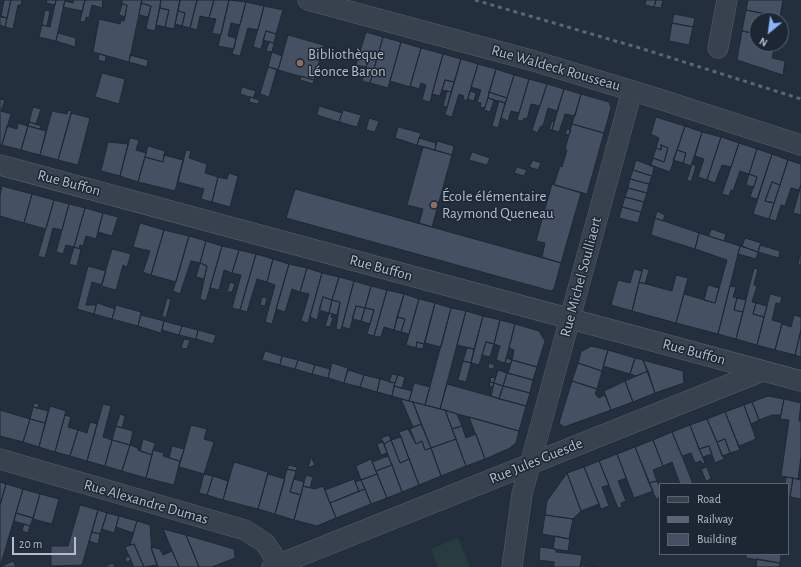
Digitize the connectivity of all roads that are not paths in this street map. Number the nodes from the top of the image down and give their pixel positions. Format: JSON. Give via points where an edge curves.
{"nodes":[{"id":1,"x":308,"y":0,"type":"edge"},
{"id":2,"x":726,"y":0,"type":"edge"},
{"id":3,"x":718,"y":48,"type":"dead end"},
{"id":4,"x":632,"y":91,"type":"junction"},
{"id":5,"x":801,"y":145,"type":"edge"},
{"id":6,"x":0,"y":165,"type":"edge"},
{"id":7,"x":570,"y":319,"type":"junction"},
{"id":8,"x":763,"y":371,"type":"junction"},
{"id":9,"x":801,"y":381,"type":"edge"},
{"id":10,"x":0,"y":459,"type":"edge"},
{"id":11,"x":530,"y":464,"type":"junction"},
{"id":12,"x":276,"y":566,"type":"edge"},
{"id":13,"x":512,"y":567,"type":"edge"}],
"edges":[{"from":1,"to":4,"type":"street","name":"Rue Waldeck Rousseau","via":[[453,38]]},
{"from":2,"to":3,"type":"street"},
{"from":4,"to":5,"type":"street","name":"Rue Waldeck Rousseau"},
{"from":4,"to":7,"type":"street","name":"Rue Michel Soulliaert"},
{"from":6,"to":7,"type":"street","name":"Rue Buffon"},
{"from":7,"to":8,"type":"street","name":"Rue Buffon"},
{"from":7,"to":11,"type":"street","name":"Rue Michel Soulliaert"},
{"from":8,"to":9,"type":"street"},
{"from":8,"to":11,"type":"street","name":"Rue Jules Guesde"},
{"from":10,"to":12,"type":"street","name":"Rue Alexandre Dumas","via":[[245,530],[265,542]]},
{"from":11,"to":12,"type":"street","name":"Rue Jules Guesde"},
{"from":11,"to":13,"type":"street","name":"Rue Michel Soulliaert","via":[[522,494]]}]}
